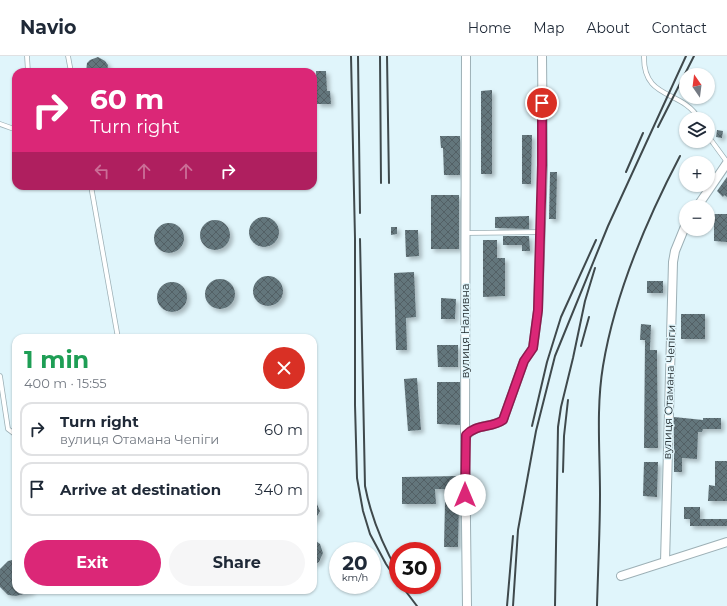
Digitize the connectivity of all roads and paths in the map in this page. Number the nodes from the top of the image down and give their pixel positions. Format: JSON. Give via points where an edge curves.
{"nodes":[{"id":1,"x":27,"y":56,"type":"edge"},
{"id":2,"x":68,"y":56,"type":"edge"},
{"id":3,"x":466,"y":56,"type":"edge"},
{"id":4,"x":542,"y":56,"type":"edge"},
{"id":5,"x":644,"y":56,"type":"edge"},
{"id":6,"x":28,"y":68,"type":"edge"},
{"id":7,"x":70,"y":68,"type":"edge"},
{"id":8,"x":693,"y":112,"type":"edge"},
{"id":9,"x":0,"y":124,"type":"edge"},
{"id":10,"x":12,"y":128,"type":"edge"},
{"id":11,"x":715,"y":146,"type":"edge"},
{"id":12,"x":727,"y":162,"type":"edge"},
{"id":13,"x":92,"y":190,"type":"edge"},
{"id":14,"x":702,"y":200,"type":"edge"},
{"id":15,"x":541,"y":232,"type":"junction"},
{"id":16,"x":465,"y":233,"type":"junction"},
{"id":17,"x":681,"y":236,"type":"edge"},
{"id":18,"x":117,"y":334,"type":"edge"},
{"id":19,"x":0,"y":376,"type":"edge"},
{"id":20,"x":12,"y":432,"type":"edge"},
{"id":21,"x":465,"y":440,"type":"junction"},
{"id":22,"x":727,"y":542,"type":"edge"},
{"id":23,"x":664,"y":562,"type":"junction"},
{"id":24,"x":621,"y":576,"type":"dead end"},
{"id":25,"x":467,"y":606,"type":"edge"}],
"edges":[{"from":1,"to":6,"type":"lane"},
{"from":2,"to":7,"type":"lane"},
{"from":3,"to":16,"type":"street","name":"вулиця Наливна"},
{"from":4,"to":15,"type":"street"},
{"from":5,"to":8,"type":"lane","via":[[645,73],[652,84],[688,106]]},
{"from":9,"to":10,"type":"lane"},
{"from":11,"to":12,"type":"lane"},
{"from":12,"to":14,"type":"street"},
{"from":13,"to":18,"type":"lane"},
{"from":15,"to":16,"type":"lane"},
{"from":15,"to":21,"type":"street","via":[[538,310],[533,348],[524,361],[503,420],[473,430],[466,435]]},
{"from":16,"to":21,"type":"street","name":"вулиця Наливна"},
{"from":17,"to":23,"type":"street","name":"вулиця Отамана Чепіги","via":[[673,262]]},
{"from":19,"to":20,"type":"lane","via":[[8,429]]},
{"from":21,"to":25,"type":"street","name":"вулиця Наливна"},
{"from":22,"to":23,"type":"street"},
{"from":23,"to":24,"type":"street"}]}
